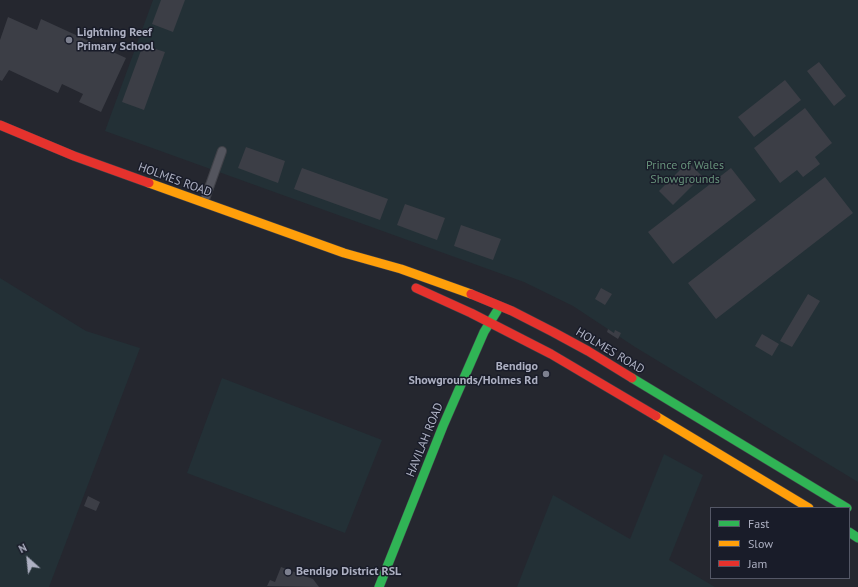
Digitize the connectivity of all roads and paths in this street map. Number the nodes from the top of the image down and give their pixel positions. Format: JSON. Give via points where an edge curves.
{"nodes":[{"id":1,"x":0,"y":126,"type":"edge"},
{"id":2,"x":222,"y":151,"type":"dead end"},
{"id":3,"x":203,"y":203,"type":"junction"},
{"id":4,"x":344,"y":253,"type":"junction"},
{"id":5,"x":384,"y":274,"type":"dead end"},
{"id":6,"x":404,"y":283,"type":"dead end"},
{"id":7,"x":501,"y":306,"type":"junction"},
{"id":8,"x":490,"y":322,"type":"junction"},
{"id":9,"x":505,"y":323,"type":"junction"},
{"id":10,"x":807,"y":507,"type":"edge"},
{"id":11,"x":845,"y":507,"type":"edge"},
{"id":12,"x":379,"y":587,"type":"edge"}],
"edges":[{"from":1,"to":3,"type":"main road","name":"HOLMES ROAD"},
{"from":2,"to":3,"type":"lane"},
{"from":3,"to":4,"type":"main road","name":"HOLMES ROAD"},
{"from":4,"to":5,"type":"main road","name":"HOLMES ROAD"},
{"from":4,"to":7,"type":"main road","name":"HOLMES ROAD","via":[[401,269]]},
{"from":6,"to":8,"type":"main road","name":"HOLMES ROAD"},
{"from":7,"to":8,"type":"main road","name":"HAVILAH ROAD"},
{"from":7,"to":9,"type":"main road","name":"HOLMES ROAD"},
{"from":8,"to":9,"type":"main road","name":"HOLMES ROAD"},
{"from":8,"to":12,"type":"main road","name":"HAVILAH ROAD","via":[[443,426]]},
{"from":9,"to":10,"type":"main road","name":"HOLMES ROAD","via":[[546,351]]},
{"from":9,"to":11,"type":"main road","name":"HOLMES ROAD","via":[[553,332]]}]}
